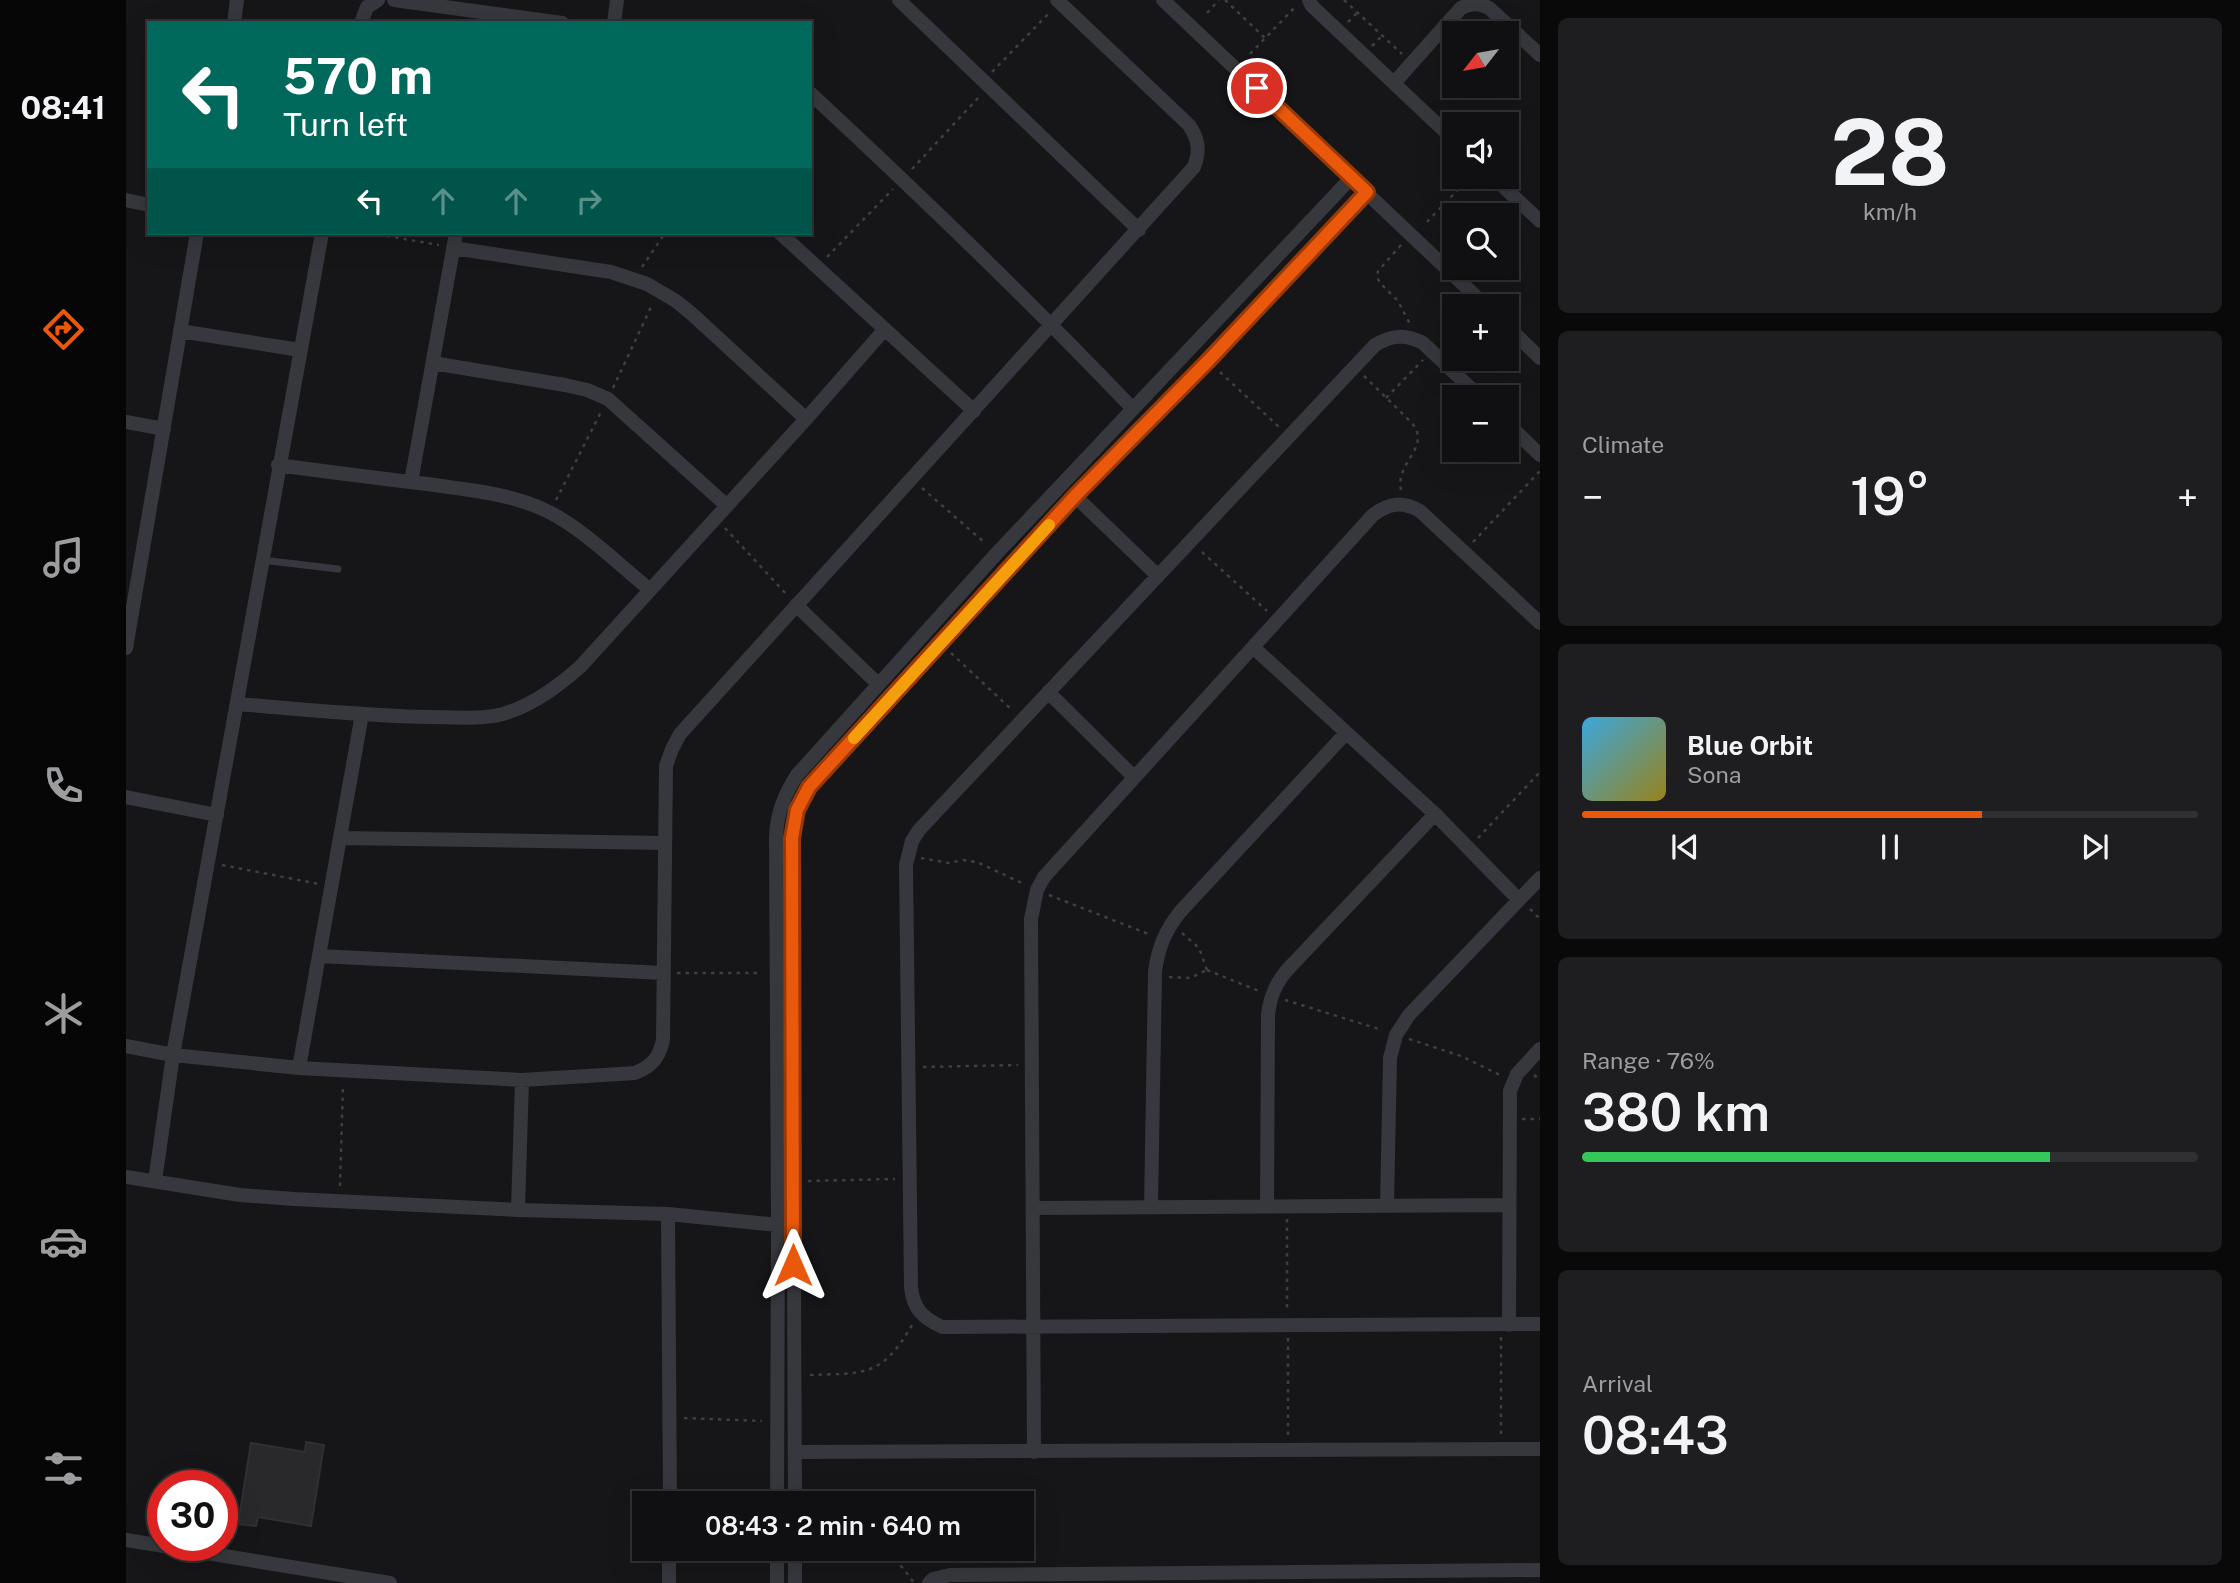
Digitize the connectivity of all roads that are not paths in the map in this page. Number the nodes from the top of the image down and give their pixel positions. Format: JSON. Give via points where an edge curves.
{"nodes":[{"id":1,"x":237,"y":0,"type":"edge"},
{"id":2,"x":377,"y":0,"type":"edge"},
{"id":3,"x":394,"y":0,"type":"edge"},
{"id":4,"x":617,"y":0,"type":"edge"},
{"id":5,"x":899,"y":0,"type":"edge"},
{"id":6,"x":1163,"y":0,"type":"edge"},
{"id":7,"x":1309,"y":0,"type":"edge"},
{"id":8,"x":1062,"y":2,"type":"edge"},
{"id":9,"x":494,"y":18,"type":"edge"},
{"id":10,"x":234,"y":21,"type":"edge"},
{"id":11,"x":362,"y":21,"type":"edge"},
{"id":12,"x":535,"y":21,"type":"edge"},
{"id":13,"x":614,"y":21,"type":"edge"},
{"id":14,"x":1540,"y":55,"type":"edge"},
{"id":15,"x":1394,"y":83,"type":"junction"},
{"id":16,"x":812,"y":95,"type":"edge"},
{"id":17,"x":1442,"y":129,"type":"edge"},
{"id":18,"x":1352,"y":177,"type":"junction"},
{"id":19,"x":1506,"y":189,"type":"edge"},
{"id":20,"x":1367,"y":192,"type":"junction"},
{"id":21,"x":126,"y":200,"type":"edge"},
{"id":22,"x":147,"y":205,"type":"edge"},
{"id":23,"x":1540,"y":221,"type":"edge"},
{"id":24,"x":1139,"y":230,"type":"junction"},
{"id":25,"x":197,"y":235,"type":"edge"},
{"id":26,"x":321,"y":235,"type":"edge"},
{"id":27,"x":456,"y":235,"type":"edge"},
{"id":28,"x":782,"y":235,"type":"edge"},
{"id":29,"x":453,"y":248,"type":"junction"},
{"id":30,"x":1473,"y":294,"type":"edge"},
{"id":31,"x":1053,"y":324,"type":"junction"},
{"id":32,"x":885,"y":329,"type":"junction"},
{"id":33,"x":180,"y":331,"type":"junction"},
{"id":34,"x":1519,"y":338,"type":"edge"},
{"id":35,"x":300,"y":349,"type":"junction"},
{"id":36,"x":1540,"y":358,"type":"edge"},
{"id":37,"x":433,"y":363,"type":"junction"},
{"id":38,"x":1467,"y":385,"type":"edge"},
{"id":39,"x":1133,"y":409,"type":"junction"},
{"id":40,"x":974,"y":411,"type":"junction"},
{"id":41,"x":806,"y":419,"type":"junction"},
{"id":42,"x":126,"y":422,"type":"edge"},
{"id":43,"x":164,"y":429,"type":"junction"},
{"id":44,"x":1519,"y":435,"type":"edge"},
{"id":45,"x":1540,"y":455,"type":"edge"},
{"id":46,"x":278,"y":465,"type":"junction"},
{"id":47,"x":411,"y":482,"type":"junction"},
{"id":48,"x":1075,"y":496,"type":"junction"},
{"id":49,"x":726,"y":505,"type":"junction"},
{"id":50,"x":261,"y":559,"type":"junction"},
{"id":51,"x":338,"y":569,"type":"dead end"},
{"id":52,"x":1158,"y":576,"type":"junction"},
{"id":53,"x":649,"y":589,"type":"junction"},
{"id":54,"x":956,"y":597,"type":"junction"},
{"id":55,"x":796,"y":605,"type":"junction"},
{"id":56,"x":971,"y":610,"type":"junction"},
{"id":57,"x":1540,"y":623,"type":"edge"},
{"id":58,"x":1253,"y":647,"type":"junction"},
{"id":59,"x":126,"y":648,"type":"edge"},
{"id":60,"x":878,"y":684,"type":"junction"},
{"id":61,"x":1048,"y":692,"type":"junction"},
{"id":62,"x":237,"y":704,"type":"junction"},
{"id":63,"x":362,"y":714,"type":"junction"},
{"id":64,"x":1346,"y":733,"type":"junction"},
{"id":65,"x":1134,"y":777,"type":"junction"},
{"id":66,"x":126,"y":797,"type":"edge"},
{"id":67,"x":1434,"y":814,"type":"junction"},
{"id":68,"x":218,"y":815,"type":"junction"},
{"id":69,"x":340,"y":838,"type":"junction"},
{"id":70,"x":664,"y":843,"type":"junction"},
{"id":71,"x":1540,"y":878,"type":"edge"},
{"id":72,"x":1519,"y":900,"type":"junction"},
{"id":73,"x":319,"y":956,"type":"junction"},
{"id":74,"x":663,"y":973,"type":"junction"},
{"id":75,"x":126,"y":1046,"type":"edge"},
{"id":76,"x":1540,"y":1049,"type":"edge"},
{"id":77,"x":173,"y":1055,"type":"junction"},
{"id":78,"x":299,"y":1068,"type":"junction"},
{"id":79,"x":522,"y":1080,"type":"junction"},
{"id":80,"x":126,"y":1177,"type":"edge"},
{"id":81,"x":155,"y":1181,"type":"junction"},
{"id":82,"x":1508,"y":1205,"type":"junction"},
{"id":83,"x":1267,"y":1206,"type":"junction"},
{"id":84,"x":1387,"y":1206,"type":"junction"},
{"id":85,"x":1032,"y":1208,"type":"junction"},
{"id":86,"x":1151,"y":1208,"type":"junction"},
{"id":87,"x":518,"y":1210,"type":"junction"},
{"id":88,"x":668,"y":1214,"type":"junction"},
{"id":89,"x":778,"y":1225,"type":"junction"},
{"id":90,"x":1540,"y":1324,"type":"edge"},
{"id":91,"x":1505,"y":1325,"type":"junction"},
{"id":92,"x":1033,"y":1327,"type":"junction"},
{"id":93,"x":1540,"y":1449,"type":"edge"},
{"id":94,"x":795,"y":1452,"type":"junction"},
{"id":95,"x":1034,"y":1452,"type":"junction"},
{"id":96,"x":670,"y":1491,"type":"edge"},
{"id":97,"x":777,"y":1491,"type":"edge"},
{"id":98,"x":795,"y":1491,"type":"edge"},
{"id":99,"x":126,"y":1540,"type":"edge"},
{"id":100,"x":669,"y":1561,"type":"edge"},
{"id":101,"x":777,"y":1561,"type":"edge"},
{"id":102,"x":795,"y":1561,"type":"edge"},
{"id":103,"x":1540,"y":1570,"type":"edge"},
{"id":104,"x":1436,"y":1576,"type":"edge"},
{"id":105,"x":1034,"y":1578,"type":"edge"},
{"id":106,"x":390,"y":1583,"type":"edge"},
{"id":107,"x":669,"y":1583,"type":"edge"},
{"id":108,"x":777,"y":1583,"type":"edge"},
{"id":109,"x":795,"y":1583,"type":"edge"},
{"id":110,"x":929,"y":1583,"type":"edge"}],
"edges":[{"from":1,"to":10,"type":"street"},
{"from":2,"to":11,"type":"street","via":[[367,7]]},
{"from":3,"to":9,"type":"street"},
{"from":4,"to":13,"type":"street"},
{"from":5,"to":24,"type":"street"},
{"from":6,"to":18,"type":"street"},
{"from":7,"to":15,"type":"street"},
{"from":8,"to":24,"type":"street","via":[[1189,125],[1199,145],[1194,167]]},
{"from":9,"to":12,"type":"street"},
{"from":14,"to":15,"type":"street","via":[[1489,8],[1475,4],[1461,8]]},
{"from":15,"to":17,"type":"street"},
{"from":16,"to":31,"type":"street"},
{"from":18,"to":20,"type":"street"},
{"from":18,"to":39,"type":"street"},
{"from":19,"to":23,"type":"street"},
{"from":20,"to":30,"type":"street"},
{"from":20,"to":48,"type":"street"},
{"from":21,"to":22,"type":"street"},
{"from":24,"to":31,"type":"street"},
{"from":25,"to":33,"type":"street"},
{"from":26,"to":35,"type":"street"},
{"from":27,"to":29,"type":"street"},
{"from":28,"to":32,"type":"street"},
{"from":29,"to":37,"type":"street"},
{"from":29,"to":41,"type":"street","via":[[611,272],[659,290]]},
{"from":31,"to":39,"type":"street"},
{"from":31,"to":40,"type":"street"},
{"from":32,"to":40,"type":"street"},
{"from":32,"to":41,"type":"street"},
{"from":33,"to":35,"type":"street"},
{"from":33,"to":43,"type":"street"},
{"from":34,"to":36,"type":"street"},
{"from":35,"to":46,"type":"street"},
{"from":37,"to":47,"type":"street"},
{"from":37,"to":49,"type":"street","via":[[565,385],[608,399]]},
{"from":38,"to":52,"type":"street","via":[[1413,338],[1399,335],[1375,345]]},
{"from":39,"to":54,"type":"street"},
{"from":40,"to":55,"type":"street"},
{"from":41,"to":49,"type":"street"},
{"from":42,"to":43,"type":"street"},
{"from":43,"to":59,"type":"street"},
{"from":44,"to":45,"type":"street"},
{"from":46,"to":47,"type":"street"},
{"from":46,"to":50,"type":"street"},
{"from":47,"to":53,"type":"street","via":[[509,497],[550,512]]},
{"from":48,"to":52,"type":"street"},
{"from":48,"to":56,"type":"street"},
{"from":49,"to":53,"type":"street"},
{"from":50,"to":51,"type":"lane"},
{"from":50,"to":62,"type":"street"},
{"from":52,"to":61,"type":"street"},
{"from":53,"to":63,"type":"street","via":[[580,667],[531,703],[501,714],[468,718]]},
{"from":54,"to":56,"type":"street"},
{"from":54,"to":60,"type":"street"},
{"from":55,"to":60,"type":"street"},
{"from":55,"to":70,"type":"street","via":[[690,721],[671,749],[666,766]]},
{"from":56,"to":94,"type":"street","via":[[809,787],[797,810],[792,838]]},
{"from":57,"to":58,"type":"street","via":[[1420,511],[1396,504],[1373,515]]},
{"from":58,"to":64,"type":"street"},
{"from":58,"to":65,"type":"street"},
{"from":60,"to":89,"type":"street","via":[[797,775],[779,810]]},
{"from":61,"to":65,"type":"street"},
{"from":61,"to":92,"type":"street","via":[[919,830],[906,865],[913,1301],[919,1313],[942,1327]]},
{"from":62,"to":63,"type":"street"},
{"from":62,"to":68,"type":"street"},
{"from":63,"to":69,"type":"street"},
{"from":64,"to":67,"type":"street"},
{"from":64,"to":86,"type":"street","via":[[1169,925],[1162,940],[1156,972]]},
{"from":65,"to":85,"type":"street","via":[[1037,890],[1031,919]]},
{"from":66,"to":68,"type":"street"},
{"from":67,"to":72,"type":"street"},
{"from":67,"to":83,"type":"street","via":[[1275,985],[1268,1015]]},
{"from":68,"to":77,"type":"street"},
{"from":69,"to":70,"type":"street"},
{"from":69,"to":73,"type":"street"},
{"from":70,"to":74,"type":"street"},
{"from":71,"to":72,"type":"street"},
{"from":72,"to":84,"type":"street","via":[[1409,1015],[1396,1035],[1390,1058]]},
{"from":73,"to":74,"type":"street"},
{"from":73,"to":78,"type":"street"},
{"from":74,"to":79,"type":"street","via":[[663,1040],[660,1055],[650,1067],[635,1073]]},
{"from":75,"to":77,"type":"street"},
{"from":76,"to":82,"type":"street","via":[[1517,1074],[1509,1100]]},
{"from":77,"to":78,"type":"street"},
{"from":77,"to":81,"type":"street"},
{"from":78,"to":79,"type":"street"},
{"from":79,"to":87,"type":"street"},
{"from":80,"to":81,"type":"street"},
{"from":81,"to":87,"type":"street","via":[[240,1195]]},
{"from":82,"to":84,"type":"street"},
{"from":82,"to":91,"type":"street"},
{"from":83,"to":84,"type":"street"},
{"from":83,"to":86,"type":"street"},
{"from":85,"to":86,"type":"street"},
{"from":85,"to":92,"type":"street"},
{"from":87,"to":88,"type":"street"},
{"from":88,"to":89,"type":"street"},
{"from":88,"to":96,"type":"street"},
{"from":89,"to":97,"type":"street"},
{"from":90,"to":91,"type":"street"},
{"from":91,"to":92,"type":"street"},
{"from":92,"to":95,"type":"street"},
{"from":93,"to":95,"type":"street"},
{"from":94,"to":95,"type":"street"},
{"from":94,"to":98,"type":"street"},
{"from":99,"to":106,"type":"street"},
{"from":100,"to":107,"type":"street"},
{"from":101,"to":108,"type":"street"},
{"from":102,"to":109,"type":"street"},
{"from":103,"to":104,"type":"street"},
{"from":104,"to":105,"type":"street"},
{"from":105,"to":110,"type":"street","via":[[950,1575]]}]}
